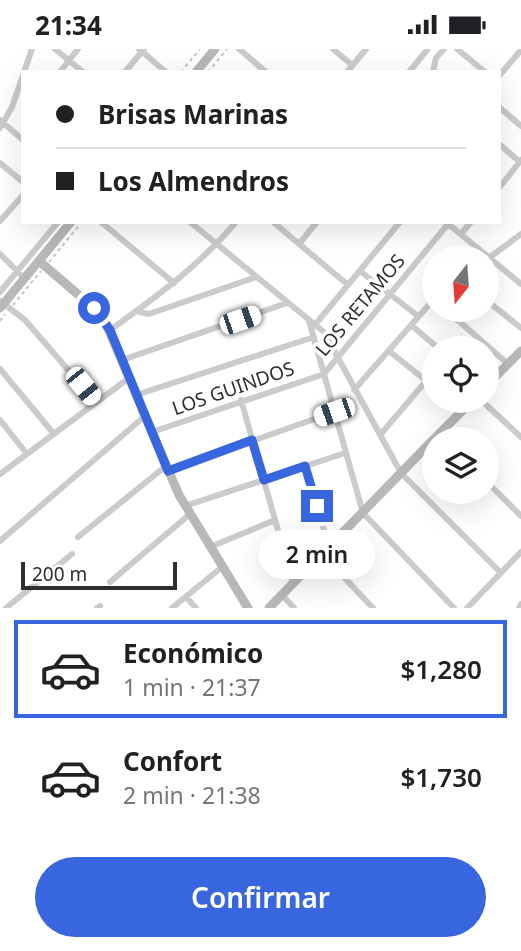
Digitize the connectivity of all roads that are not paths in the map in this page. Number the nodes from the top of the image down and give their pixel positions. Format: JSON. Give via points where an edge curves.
{"nodes":[{"id":1,"x":32,"y":49,"type":"edge"},
{"id":2,"x":55,"y":49,"type":"edge"},
{"id":3,"x":78,"y":49,"type":"edge"},
{"id":4,"x":215,"y":49,"type":"edge"},
{"id":5,"x":239,"y":49,"type":"edge"},
{"id":6,"x":332,"y":49,"type":"edge"},
{"id":7,"x":366,"y":49,"type":"edge"},
{"id":8,"x":444,"y":49,"type":"edge"},
{"id":9,"x":457,"y":49,"type":"edge"},
{"id":10,"x":142,"y":50,"type":"edge"},
{"id":11,"x":426,"y":50,"type":"edge"},
{"id":12,"x":521,"y":50,"type":"edge"},
{"id":13,"x":436,"y":58,"type":"junction"},
{"id":14,"x":69,"y":60,"type":"junction"},
{"id":15,"x":352,"y":65,"type":"junction"},
{"id":16,"x":26,"y":70,"type":"edge"},
{"id":17,"x":62,"y":70,"type":"edge"},
{"id":18,"x":81,"y":70,"type":"edge"},
{"id":19,"x":127,"y":70,"type":"edge"},
{"id":20,"x":164,"y":70,"type":"edge"},
{"id":21,"x":198,"y":70,"type":"edge"},
{"id":22,"x":264,"y":70,"type":"edge"},
{"id":23,"x":348,"y":70,"type":"edge"},
{"id":24,"x":411,"y":70,"type":"edge"},
{"id":25,"x":433,"y":70,"type":"edge"},
{"id":26,"x":483,"y":70,"type":"edge"},
{"id":27,"x":501,"y":74,"type":"edge"},
{"id":28,"x":20,"y":91,"type":"edge"},
{"id":29,"x":501,"y":109,"type":"edge"},
{"id":30,"x":1,"y":124,"type":"edge"},
{"id":31,"x":521,"y":126,"type":"edge"},
{"id":32,"x":21,"y":139,"type":"edge"},
{"id":33,"x":501,"y":146,"type":"edge"},
{"id":34,"x":520,"y":161,"type":"edge"},
{"id":35,"x":0,"y":163,"type":"edge"},
{"id":36,"x":21,"y":180,"type":"edge"},
{"id":37,"x":501,"y":185,"type":"edge"},
{"id":38,"x":21,"y":197,"type":"edge"},
{"id":39,"x":0,"y":221,"type":"edge"},
{"id":40,"x":56,"y":224,"type":"edge"},
{"id":41,"x":69,"y":224,"type":"edge"},
{"id":42,"x":103,"y":224,"type":"edge"},
{"id":43,"x":192,"y":224,"type":"edge"},
{"id":44,"x":234,"y":224,"type":"edge"},
{"id":45,"x":275,"y":224,"type":"edge"},
{"id":46,"x":315,"y":224,"type":"edge"},
{"id":47,"x":398,"y":224,"type":"edge"},
{"id":48,"x":447,"y":224,"type":"edge"},
{"id":49,"x":449,"y":224,"type":"edge"},
{"id":50,"x":469,"y":224,"type":"edge"},
{"id":51,"x":461,"y":234,"type":"junction"},
{"id":52,"x":521,"y":234,"type":"edge"},
{"id":53,"x":299,"y":244,"type":"junction"},
{"id":54,"x":217,"y":245,"type":"junction"},
{"id":55,"x":474,"y":245,"type":"edge"},
{"id":56,"x":499,"y":250,"type":"edge"},
{"id":57,"x":0,"y":254,"type":"edge"},
{"id":58,"x":38,"y":261,"type":"junction"},
{"id":59,"x":499,"y":266,"type":"edge"},
{"id":60,"x":17,"y":271,"type":"junction"},
{"id":61,"x":360,"y":271,"type":"junction"},
{"id":62,"x":256,"y":277,"type":"junction"},
{"id":63,"x":24,"y":278,"type":"junction"},
{"id":64,"x":174,"y":283,"type":"junction"},
{"id":65,"x":521,"y":284,"type":"edge"},
{"id":66,"x":348,"y":285,"type":"junction"},
{"id":67,"x":0,"y":292,"type":"edge"},
{"id":68,"x":390,"y":294,"type":"junction"},
{"id":69,"x":287,"y":303,"type":"junction"},
{"id":70,"x":1,"y":304,"type":"edge"},
{"id":71,"x":499,"y":310,"type":"edge"},
{"id":72,"x":136,"y":311,"type":"junction"},
{"id":73,"x":422,"y":312,"type":"edge"},
{"id":74,"x":418,"y":317,"type":"junction"},
{"id":75,"x":461,"y":322,"type":"edge"},
{"id":76,"x":411,"y":325,"type":"junction"},
{"id":77,"x":313,"y":328,"type":"junction"},
{"id":78,"x":521,"y":328,"type":"edge"},
{"id":79,"x":110,"y":330,"type":"junction"},
{"id":80,"x":424,"y":336,"type":"edge"},
{"id":81,"x":389,"y":351,"type":"junction"},
{"id":82,"x":521,"y":351,"type":"edge"},
{"id":83,"x":336,"y":358,"type":"junction"},
{"id":84,"x":122,"y":360,"type":"junction"},
{"id":85,"x":510,"y":362,"type":"junction"},
{"id":86,"x":521,"y":367,"type":"edge"},
{"id":87,"x":0,"y":369,"type":"edge"},
{"id":88,"x":499,"y":373,"type":"edge"},
{"id":89,"x":324,"y":374,"type":"junction"},
{"id":90,"x":130,"y":378,"type":"junction"},
{"id":91,"x":422,"y":378,"type":"edge"},
{"id":92,"x":422,"y":386,"type":"edge"},
{"id":93,"x":354,"y":390,"type":"junction"},
{"id":94,"x":136,"y":394,"type":"junction"},
{"id":95,"x":241,"y":400,"type":"junction"},
{"id":96,"x":96,"y":402,"type":"junction"},
{"id":97,"x":334,"y":412,"type":"junction"},
{"id":98,"x":461,"y":413,"type":"edge"},
{"id":99,"x":495,"y":413,"type":"edge"},
{"id":100,"x":145,"y":416,"type":"junction"},
{"id":101,"x":0,"y":420,"type":"edge"},
{"id":102,"x":448,"y":427,"type":"edge"},
{"id":103,"x":152,"y":432,"type":"junction"},
{"id":104,"x":54,"y":434,"type":"junction"},
{"id":105,"x":380,"y":435,"type":"junction"},
{"id":106,"x":521,"y":437,"type":"edge"},
{"id":107,"x":252,"y":440,"type":"junction"},
{"id":108,"x":345,"y":453,"type":"junction"},
{"id":109,"x":422,"y":453,"type":"edge"},
{"id":110,"x":27,"y":454,"type":"junction"},
{"id":111,"x":305,"y":466,"type":"junction"},
{"id":112,"x":167,"y":468,"type":"junction"},
{"id":113,"x":401,"y":473,"type":"junction"},
{"id":114,"x":0,"y":474,"type":"edge"},
{"id":115,"x":264,"y":480,"type":"junction"},
{"id":116,"x":499,"y":494,"type":"edge"},
{"id":117,"x":187,"y":510,"type":"junction"},
{"id":118,"x":363,"y":513,"type":"junction"},
{"id":119,"x":521,"y":516,"type":"edge"},
{"id":120,"x":275,"y":520,"type":"junction"},
{"id":121,"x":78,"y":537,"type":"dead end"},
{"id":122,"x":0,"y":541,"type":"edge"},
{"id":123,"x":210,"y":547,"type":"junction"},
{"id":124,"x":325,"y":551,"type":"junction"},
{"id":125,"x":521,"y":552,"type":"edge"},
{"id":126,"x":72,"y":554,"type":"dead end"},
{"id":127,"x":222,"y":566,"type":"junction"},
{"id":128,"x":501,"y":573,"type":"junction"},
{"id":129,"x":110,"y":582,"type":"dead end"},
{"id":130,"x":293,"y":583,"type":"junction"},
{"id":131,"x":282,"y":595,"type":"junction"},
{"id":132,"x":186,"y":597,"type":"junction"},
{"id":133,"x":6,"y":608,"type":"edge"},
{"id":134,"x":172,"y":608,"type":"edge"},
{"id":135,"x":196,"y":608,"type":"edge"},
{"id":136,"x":248,"y":608,"type":"edge"},
{"id":137,"x":269,"y":608,"type":"edge"},
{"id":138,"x":294,"y":608,"type":"edge"},
{"id":139,"x":373,"y":608,"type":"edge"},
{"id":140,"x":454,"y":608,"type":"edge"},
{"id":141,"x":469,"y":608,"type":"edge"}],
"edges":[{"from":1,"to":16,"type":"street"},
{"from":2,"to":14,"type":"street"},
{"from":3,"to":14,"type":"street"},
{"from":4,"to":21,"type":"street"},
{"from":5,"to":22,"type":"street"},
{"from":6,"to":15,"type":"street"},
{"from":7,"to":15,"type":"street"},
{"from":8,"to":13,"type":"street"},
{"from":9,"to":26,"type":"street"},
{"from":10,"to":19,"type":"street"},
{"from":10,"to":20,"type":"street"},
{"from":11,"to":13,"type":"street"},
{"from":11,"to":24,"type":"street"},
{"from":12,"to":27,"type":"street"},
{"from":13,"to":25,"type":"street"},
{"from":14,"to":17,"type":"street"},
{"from":14,"to":18,"type":"street"},
{"from":15,"to":23,"type":"street"},
{"from":28,"to":30,"type":"street"},
{"from":29,"to":31,"type":"street"},
{"from":30,"to":32,"type":"street"},
{"from":33,"to":34,"type":"street"},
{"from":34,"to":37,"type":"street"},
{"from":35,"to":36,"type":"street"},
{"from":38,"to":39,"type":"street"},
{"from":40,"to":60,"type":"street"},
{"from":41,"to":58,"type":"street"},
{"from":42,"to":64,"type":"street"},
{"from":43,"to":54,"type":"street"},
{"from":44,"to":54,"type":"street"},
{"from":45,"to":53,"type":"street"},
{"from":46,"to":53,"type":"street"},
{"from":47,"to":61,"type":"street"},
{"from":48,"to":68,"type":"street","name":"LOS RETAMOS"},
{"from":49,"to":51,"type":"street"},
{"from":50,"to":51,"type":"street"},
{"from":51,"to":55,"type":"street"},
{"from":52,"to":56,"type":"street"},
{"from":53,"to":66,"type":"street"},
{"from":54,"to":62,"type":"street"},
{"from":54,"to":64,"type":"street"},
{"from":57,"to":60,"type":"street"},
{"from":58,"to":63,"type":"street"},
{"from":58,"to":79,"type":"street","via":[[94,308]]},
{"from":59,"to":65,"type":"street"},
{"from":60,"to":63,"type":"street"},
{"from":60,"to":67,"type":"street"},
{"from":61,"to":66,"type":"street"},
{"from":61,"to":68,"type":"street"},
{"from":62,"to":69,"type":"street"},
{"from":62,"to":72,"type":"street","via":[[149,314]]},
{"from":63,"to":70,"type":"street"},
{"from":64,"to":72,"type":"street"},
{"from":66,"to":77,"type":"street"},
{"from":68,"to":74,"type":"street"},
{"from":68,"to":83,"type":"street","name":"LOS RETAMOS"},
{"from":69,"to":77,"type":"street"},
{"from":69,"to":84,"type":"street"},
{"from":70,"to":96,"type":"street","via":[[25,320]]},
{"from":71,"to":78,"type":"street"},
{"from":72,"to":79,"type":"street"},
{"from":73,"to":74,"type":"street"},
{"from":74,"to":76,"type":"street"},
{"from":75,"to":85,"type":"street"},
{"from":76,"to":80,"type":"street"},
{"from":76,"to":81,"type":"street"},
{"from":77,"to":83,"type":"street","via":[[324,332]]},
{"from":77,"to":89,"type":"street"},
{"from":77,"to":94,"type":"street"},
{"from":79,"to":84,"type":"street"},
{"from":81,"to":91,"type":"street"},
{"from":81,"to":93,"type":"street"},
{"from":82,"to":85,"type":"street"},
{"from":83,"to":89,"type":"street","name":"LOS RETAMOS"},
{"from":83,"to":93,"type":"street"},
{"from":84,"to":90,"type":"street"},
{"from":85,"to":86,"type":"street"},
{"from":85,"to":88,"type":"street"},
{"from":87,"to":104,"type":"street"},
{"from":89,"to":95,"type":"street","name":"LOS GUINDOS"},
{"from":89,"to":97,"type":"street"},
{"from":90,"to":94,"type":"street"},
{"from":90,"to":96,"type":"street"},
{"from":92,"to":105,"type":"street"},
{"from":93,"to":105,"type":"street"},
{"from":94,"to":100,"type":"street"},
{"from":95,"to":103,"type":"street","name":"LOS GUINDOS"},
{"from":95,"to":107,"type":"street"},
{"from":96,"to":104,"type":"street"},
{"from":97,"to":107,"type":"street"},
{"from":97,"to":108,"type":"street"},
{"from":98,"to":102,"type":"street"},
{"from":99,"to":106,"type":"street"},
{"from":100,"to":103,"type":"street"},
{"from":100,"to":122,"type":"street"},
{"from":101,"to":110,"type":"street"},
{"from":103,"to":112,"type":"street"},
{"from":104,"to":110,"type":"street"},
{"from":105,"to":113,"type":"street"},
{"from":107,"to":112,"type":"street"},
{"from":107,"to":115,"type":"street"},
{"from":108,"to":111,"type":"street"},
{"from":108,"to":118,"type":"street"},
{"from":109,"to":113,"type":"street"},
{"from":110,"to":114,"type":"street"},
{"from":111,"to":115,"type":"street"},
{"from":111,"to":124,"type":"street"},
{"from":112,"to":117,"type":"street"},
{"from":112,"to":121,"type":"street"},
{"from":113,"to":118,"type":"street"},
{"from":113,"to":128,"type":"street"},
{"from":115,"to":117,"type":"street"},
{"from":115,"to":120,"type":"street"},
{"from":116,"to":119,"type":"street"},
{"from":117,"to":123,"type":"street"},
{"from":117,"to":129,"type":"street"},
{"from":118,"to":124,"type":"street"},
{"from":118,"to":140,"type":"street"},
{"from":120,"to":123,"type":"street"},
{"from":120,"to":130,"type":"street"},
{"from":123,"to":127,"type":"street"},
{"from":124,"to":130,"type":"street"},
{"from":124,"to":139,"type":"street"},
{"from":125,"to":128,"type":"street"},
{"from":126,"to":133,"type":"street"},
{"from":127,"to":132,"type":"street"},
{"from":127,"to":136,"type":"street"},
{"from":128,"to":141,"type":"street"},
{"from":130,"to":131,"type":"street"},
{"from":131,"to":137,"type":"street"},
{"from":131,"to":138,"type":"street"},
{"from":132,"to":134,"type":"street"},
{"from":132,"to":135,"type":"street"}]}
